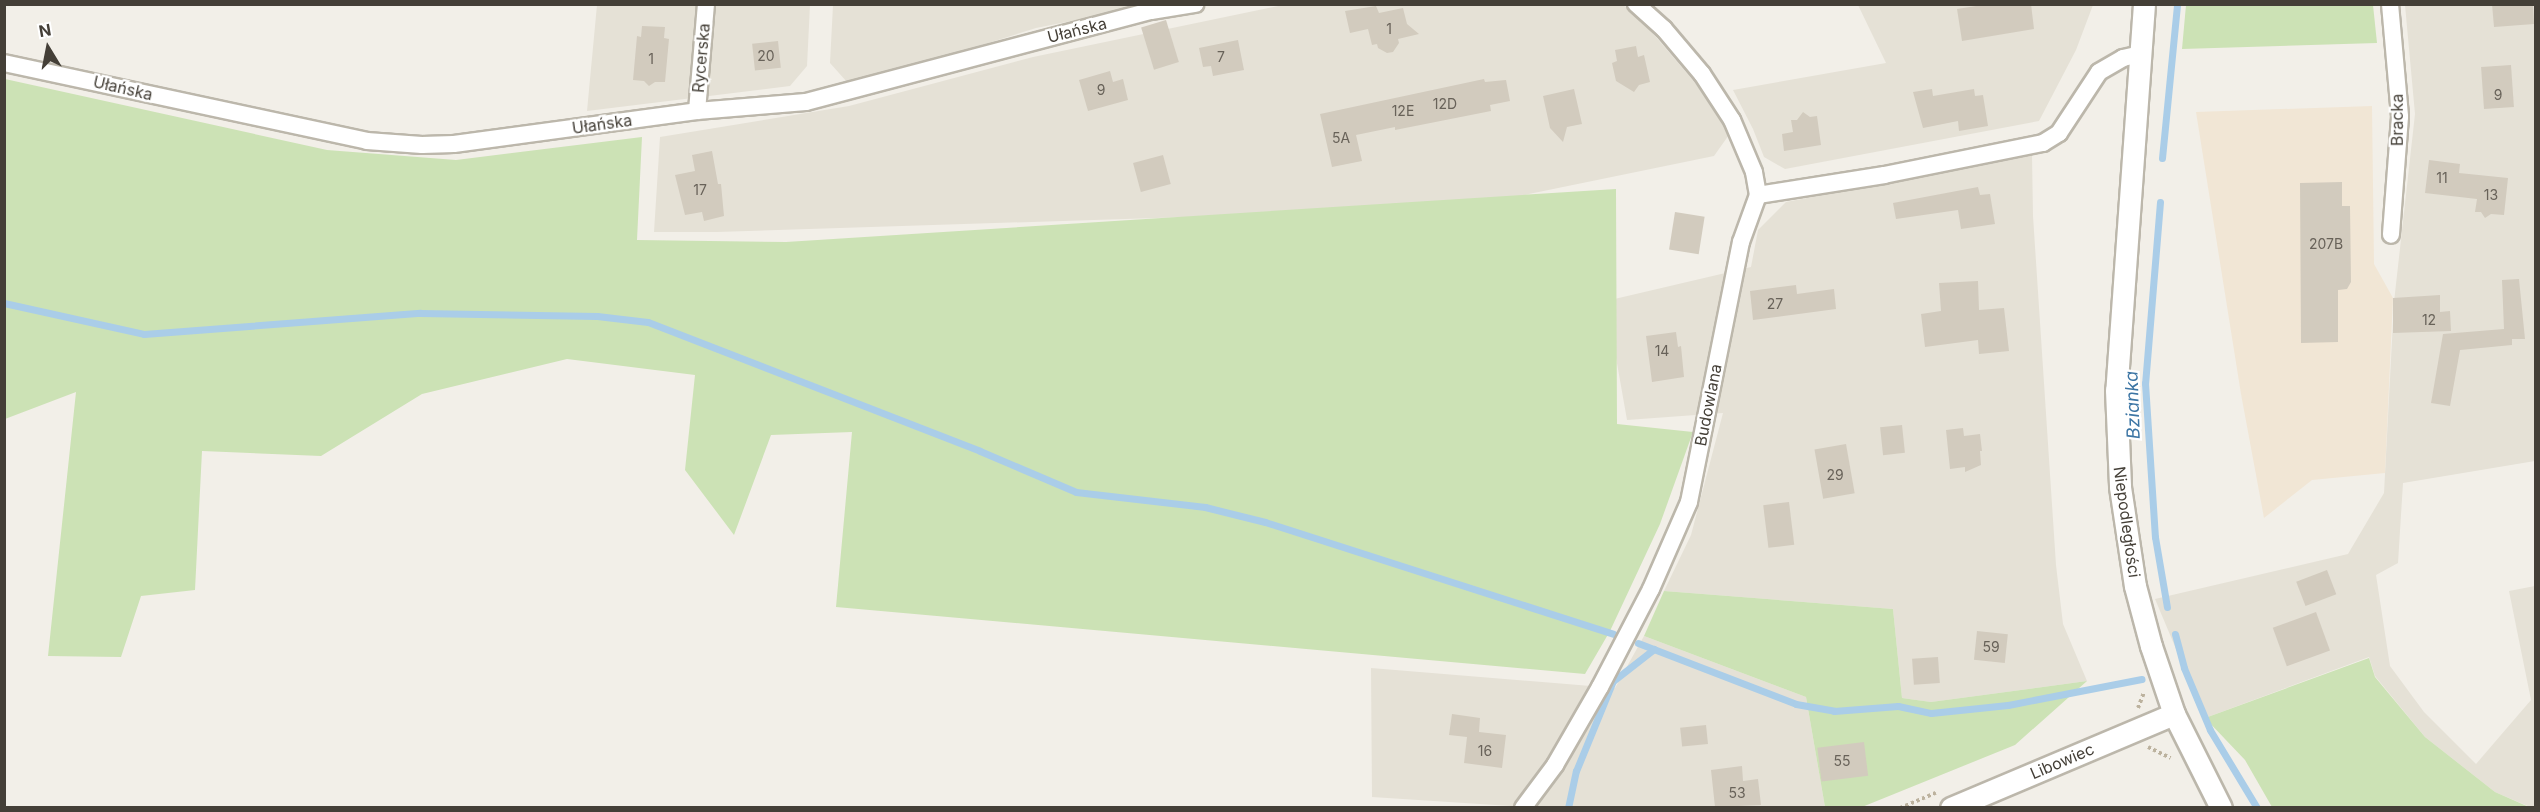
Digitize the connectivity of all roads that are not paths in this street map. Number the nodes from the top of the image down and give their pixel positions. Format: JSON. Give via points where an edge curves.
{"nodes":[{"id":1,"x":706,"y":4,"type":"edge"},
{"id":2,"x":1195,"y":4,"type":"edge"},
{"id":3,"x":1636,"y":4,"type":"edge"},
{"id":4,"x":2144,"y":4,"type":"edge"},
{"id":5,"x":2390,"y":4,"type":"edge"},
{"id":6,"x":2141,"y":54,"type":"junction"},
{"id":7,"x":4,"y":63,"type":"edge"},
{"id":8,"x":697,"y":111,"type":"junction"},
{"id":9,"x":1758,"y":195,"type":"junction"},
{"id":10,"x":2391,"y":235,"type":"dead end"},
{"id":11,"x":2174,"y":714,"type":"junction"},
{"id":12,"x":1524,"y":807,"type":"edge"},
{"id":13,"x":1950,"y":807,"type":"edge"},
{"id":14,"x":2221,"y":807,"type":"edge"}],
"edges":[{"from":1,"to":8,"type":"street","name":"Rycerska"},
{"from":2,"to":8,"type":"street","name":"Ułańska","via":[[1151,11],[806,102]]},
{"from":3,"to":9,"type":"street","via":[[1664,29],[1694,65],[1732,120],[1754,172]]},
{"from":4,"to":6,"type":"street","name":"Niepodległości"},
{"from":5,"to":10,"type":"street","name":"Bracka","via":[[2400,117]]},
{"from":6,"to":9,"type":"street","via":[[2122,58],[2099,72],[2059,133],[2043,143]]},
{"from":6,"to":11,"type":"street","name":"Niepodległości","via":[[2122,279],[2117,433],[2122,510],[2135,586]]},
{"from":7,"to":8,"type":"street","name":"Ułańska","via":[[367,141],[454,144]]},
{"from":9,"to":12,"type":"street","name":"Budowlana","via":[[1741,242],[1689,501],[1651,589],[1600,687],[1556,765]]},
{"from":11,"to":13,"type":"street","name":"Libowiec"},
{"from":11,"to":14,"type":"street","name":"Niepodległości"}]}
